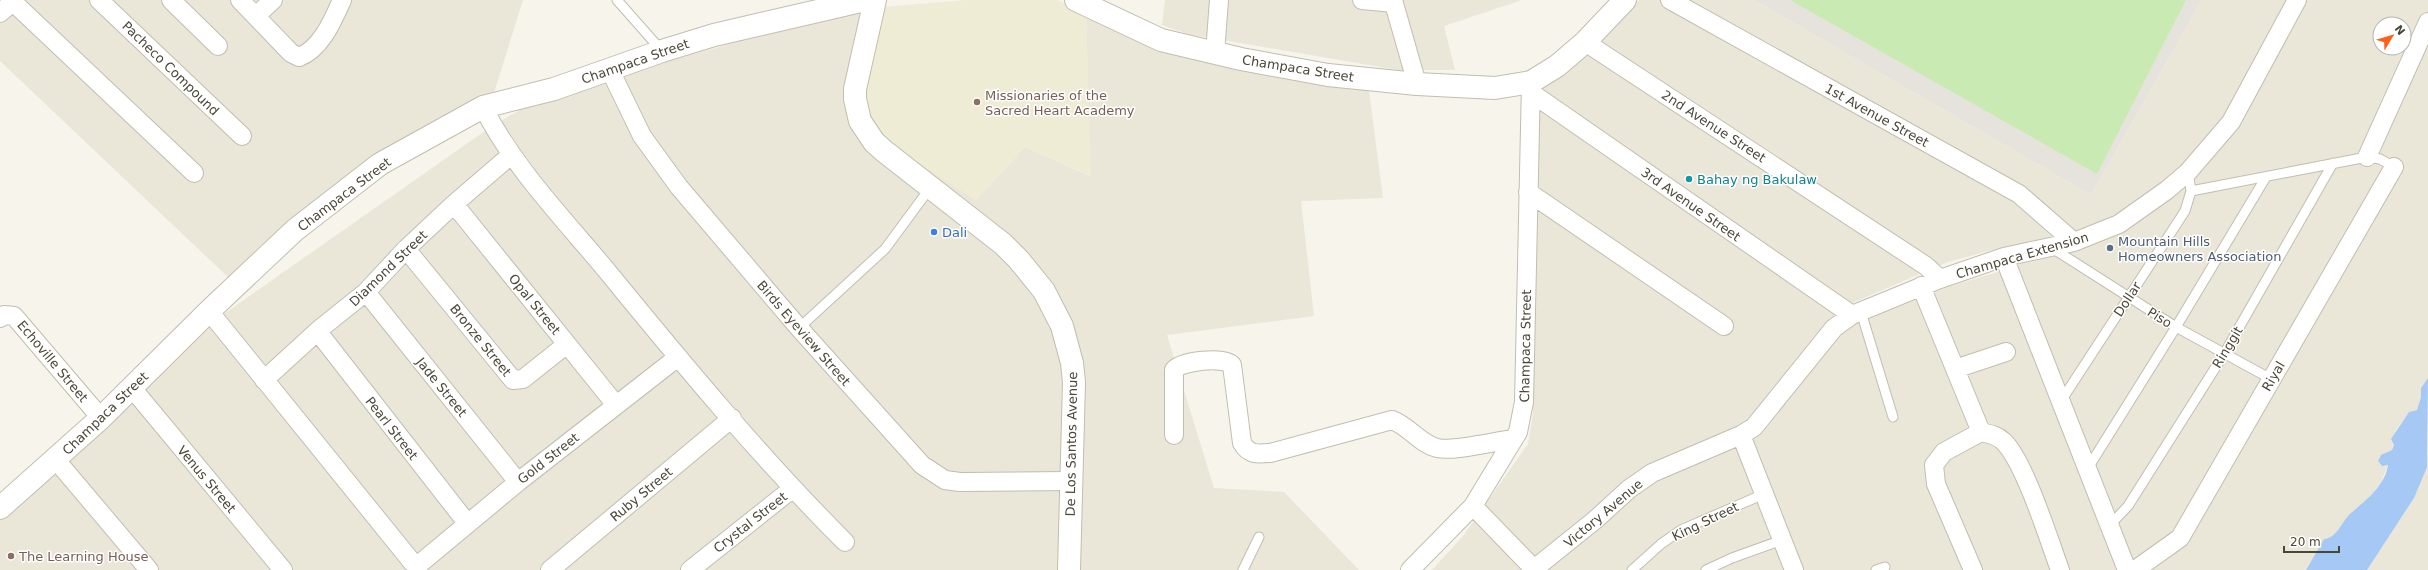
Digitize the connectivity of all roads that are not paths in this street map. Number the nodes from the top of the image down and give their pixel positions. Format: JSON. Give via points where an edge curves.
{"nodes":[{"id":1,"x":99,"y":0,"type":"edge"},
{"id":2,"x":171,"y":0,"type":"edge"},
{"id":3,"x":240,"y":0,"type":"edge"},
{"id":4,"x":273,"y":0,"type":"edge"},
{"id":5,"x":342,"y":0,"type":"edge"},
{"id":6,"x":617,"y":0,"type":"edge"},
{"id":7,"x":865,"y":0,"type":"edge"},
{"id":8,"x":875,"y":0,"type":"edge"},
{"id":9,"x":1076,"y":0,"type":"edge"},
{"id":10,"x":1219,"y":0,"type":"edge"},
{"id":11,"x":1362,"y":0,"type":"edge"},
{"id":12,"x":1625,"y":0,"type":"edge"},
{"id":13,"x":1670,"y":0,"type":"edge"},
{"id":14,"x":2297,"y":0,"type":"edge"},
{"id":15,"x":1394,"y":2,"type":"edge"},
{"id":16,"x":10,"y":5,"type":"edge"},
{"id":17,"x":256,"y":16,"type":"junction"},
{"id":18,"x":2428,"y":22,"type":"edge"},
{"id":19,"x":1585,"y":42,"type":"junction"},
{"id":20,"x":218,"y":46,"type":"dead end"},
{"id":21,"x":662,"y":51,"type":"junction"},
{"id":22,"x":1215,"y":53,"type":"junction"},
{"id":23,"x":610,"y":70,"type":"junction"},
{"id":24,"x":1417,"y":84,"type":"junction"},
{"id":25,"x":1531,"y":87,"type":"junction"},
{"id":26,"x":483,"y":107,"type":"junction"},
{"id":27,"x":242,"y":136,"type":"dead end"},
{"id":28,"x":510,"y":155,"type":"junction"},
{"id":29,"x":2367,"y":157,"type":"junction"},
{"id":30,"x":2333,"y":163,"type":"junction"},
{"id":31,"x":2394,"y":167,"type":"joint"},
{"id":32,"x":2188,"y":172,"type":"junction"},
{"id":33,"x":194,"y":173,"type":"dead end"},
{"id":34,"x":2266,"y":177,"type":"junction"},
{"id":35,"x":930,"y":188,"type":"junction"},
{"id":36,"x":2192,"y":191,"type":"junction"},
{"id":37,"x":1528,"y":192,"type":"junction"},
{"id":38,"x":454,"y":204,"type":"junction"},
{"id":39,"x":2074,"y":242,"type":"junction"},
{"id":40,"x":2052,"y":248,"type":"junction"},
{"id":41,"x":406,"y":249,"type":"junction"},
{"id":42,"x":2004,"y":257,"type":"junction"},
{"id":43,"x":1940,"y":279,"type":"junction"},
{"id":44,"x":1921,"y":286,"type":"junction"},
{"id":45,"x":366,"y":292,"type":"junction"},
{"id":46,"x":2128,"y":296,"type":"junction"},
{"id":47,"x":209,"y":311,"type":"junction"},
{"id":48,"x":1857,"y":314,"type":"junction"},
{"id":49,"x":0,"y":318,"type":"edge"},
{"id":50,"x":1724,"y":326,"type":"dead end"},
{"id":51,"x":2176,"y":327,"type":"junction"},
{"id":52,"x":799,"y":328,"type":"junction"},
{"id":53,"x":318,"y":332,"type":"junction"},
{"id":54,"x":567,"y":344,"type":"junction"},
{"id":55,"x":2006,"y":352,"type":"dead end"},
{"id":56,"x":2224,"y":354,"type":"junction"},
{"id":57,"x":678,"y":357,"type":"junction"},
{"id":58,"x":1955,"y":369,"type":"junction"},
{"id":59,"x":2271,"y":379,"type":"junction"},
{"id":60,"x":264,"y":380,"type":"junction"},
{"id":61,"x":132,"y":388,"type":"junction"},
{"id":62,"x":2061,"y":401,"type":"junction"},
{"id":63,"x":616,"y":406,"type":"junction"},
{"id":64,"x":1893,"y":417,"type":"dead end"},
{"id":65,"x":101,"y":418,"type":"junction"},
{"id":66,"x":732,"y":418,"type":"junction"},
{"id":67,"x":1981,"y":432,"type":"junction"},
{"id":68,"x":1174,"y":435,"type":"dead end"},
{"id":69,"x":1741,"y":435,"type":"junction"},
{"id":70,"x":1514,"y":439,"type":"junction"},
{"id":71,"x":56,"y":460,"type":"junction"},
{"id":72,"x":2088,"y":468,"type":"junction"},
{"id":73,"x":1070,"y":481,"type":"junction"},
{"id":74,"x":518,"y":482,"type":"junction"},
{"id":75,"x":792,"y":489,"type":"junction"},
{"id":76,"x":1764,"y":494,"type":"junction"},
{"id":77,"x":1472,"y":506,"type":"junction"},
{"id":78,"x":0,"y":508,"type":"edge"},
{"id":79,"x":467,"y":523,"type":"junction"},
{"id":80,"x":2110,"y":525,"type":"junction"},
{"id":81,"x":1259,"y":537,"type":"dead end"},
{"id":82,"x":1782,"y":540,"type":"junction"},
{"id":83,"x":845,"y":542,"type":"dead end"},
{"id":84,"x":149,"y":570,"type":"edge"},
{"id":85,"x":283,"y":570,"type":"edge"},
{"id":86,"x":550,"y":570,"type":"edge"},
{"id":87,"x":690,"y":570,"type":"edge"},
{"id":88,"x":1069,"y":570,"type":"edge"},
{"id":89,"x":1243,"y":570,"type":"edge"},
{"id":90,"x":1410,"y":570,"type":"edge"},
{"id":91,"x":1534,"y":570,"type":"edge"},
{"id":92,"x":1632,"y":570,"type":"edge"},
{"id":93,"x":1706,"y":570,"type":"edge"},
{"id":94,"x":1794,"y":570,"type":"edge"},
{"id":95,"x":1973,"y":570,"type":"edge"},
{"id":96,"x":2060,"y":570,"type":"edge"},
{"id":97,"x":2127,"y":570,"type":"edge"},
{"id":98,"x":2135,"y":570,"type":"edge"}],
"edges":[{"from":1,"to":27,"type":"street","name":"Pacheco Compound"},
{"from":2,"to":20,"type":"street"},
{"from":3,"to":17,"type":"street"},
{"from":4,"to":17,"type":"street"},
{"from":5,"to":17,"type":"street","via":[[330,27],[306,54],[299,57],[291,53]]},
{"from":6,"to":21,"type":"lane"},
{"from":7,"to":21,"type":"street","name":"Champaca Street","via":[[765,23]]},
{"from":8,"to":35,"type":"street","name":"De Los Santos Avenue","via":[[855,89],[857,110],[860,120],[874,142]]},
{"from":9,"to":22,"type":"street","name":"Champaca Street","via":[[1162,40]]},
{"from":10,"to":22,"type":"street"},
{"from":11,"to":15,"type":"street"},
{"from":12,"to":19,"type":"street","name":"Champaca Street"},
{"from":13,"to":39,"type":"street","name":"1st Avenue Street","via":[[2019,194]]},
{"from":14,"to":32,"type":"street","name":"Champaca Extension","via":[[2232,122]]},
{"from":15,"to":24,"type":"street"},
{"from":16,"to":33,"type":"street"},
{"from":18,"to":29,"type":"street"},
{"from":19,"to":25,"type":"street","name":"Champaca Street"},
{"from":19,"to":43,"type":"street","name":"2nd Avenue Street","via":[[1919,262]]},
{"from":21,"to":23,"type":"street","name":"Champaca Street"},
{"from":22,"to":24,"type":"street","name":"Champaca Street","via":[[1328,75]]},
{"from":23,"to":26,"type":"street","name":"Champaca Street","via":[[554,89]]},
{"from":23,"to":52,"type":"street","name":"Birds Eyeview Street","via":[[630,114],[658,161]]},
{"from":24,"to":25,"type":"street","name":"Champaca Street"},
{"from":25,"to":37,"type":"street","name":"Champaca Street"},
{"from":25,"to":48,"type":"street","name":"3rd Avenue Street"},
{"from":26,"to":28,"type":"street"},
{"from":26,"to":47,"type":"street","name":"Champaca Street","via":[[380,164],[295,230]]},
{"from":28,"to":38,"type":"street","name":"Diamond Street"},
{"from":28,"to":57,"type":"street"},
{"from":29,"to":30,"type":"lane"},
{"from":29,"to":31,"type":"lane","via":[[2380,159]]},
{"from":30,"to":34,"type":"lane"},
{"from":30,"to":56,"type":"lane","name":"Ringgit"},
{"from":31,"to":59,"type":"street","name":"Riyal"},
{"from":32,"to":36,"type":"lane"},
{"from":32,"to":39,"type":"street","name":"Champaca Extension","via":[[2119,224]]},
{"from":34,"to":36,"type":"lane"},
{"from":34,"to":51,"type":"lane"},
{"from":35,"to":52,"type":"lane","via":[[885,249]]},
{"from":35,"to":73,"type":"street","name":"De Los Santos Avenue","via":[[1008,249],[1032,274],[1053,306],[1068,344],[1074,382]]},
{"from":36,"to":46,"type":"lane","name":"Dollar","via":[[2185,211]]},
{"from":37,"to":50,"type":"street"},
{"from":37,"to":70,"type":"street","name":"Champaca Street","via":[[1524,402],[1518,432]]},
{"from":38,"to":41,"type":"street","name":"Diamond Street"},
{"from":38,"to":54,"type":"street","name":"Opal Street"},
{"from":39,"to":40,"type":"street","name":"Champaca Extension"},
{"from":40,"to":42,"type":"street","name":"Champaca Extension"},
{"from":40,"to":46,"type":"lane","name":"Piso"},
{"from":41,"to":45,"type":"street","name":"Diamond Street"},
{"from":41,"to":54,"type":"street","name":"Bronze Street","via":[[512,380],[523,379]]},
{"from":42,"to":43,"type":"street","name":"Champaca Extension"},
{"from":42,"to":62,"type":"street"},
{"from":43,"to":44,"type":"street","name":"Champaca Extension"},
{"from":44,"to":48,"type":"street","name":"Champaca Extension"},
{"from":44,"to":58,"type":"street"},
{"from":45,"to":53,"type":"street","name":"Diamond Street"},
{"from":45,"to":74,"type":"street","name":"Jade Street"},
{"from":46,"to":51,"type":"lane","name":"Piso"},
{"from":46,"to":62,"type":"lane","name":"Dollar"},
{"from":47,"to":60,"type":"street"},
{"from":47,"to":61,"type":"street","name":"Champaca Street"},
{"from":48,"to":64,"type":"lane"},
{"from":48,"to":69,"type":"street","name":"Champaca Extension","via":[[1834,328],[1754,427]]},
{"from":49,"to":65,"type":"street","name":"Echoville Street","via":[[4,315],[14,316]]},
{"from":51,"to":56,"type":"lane","name":"Piso"},
{"from":51,"to":72,"type":"lane"},
{"from":52,"to":73,"type":"street","name":"Birds Eyeview Street","via":[[913,456],[933,474],[946,480],[960,482]]},
{"from":53,"to":60,"type":"street","name":"Diamond Street"},
{"from":53,"to":79,"type":"street","name":"Pearl Street"},
{"from":54,"to":63,"type":"street","name":"Opal Street"},
{"from":55,"to":58,"type":"street"},
{"from":56,"to":59,"type":"lane","name":"Piso"},
{"from":56,"to":80,"type":"lane","name":"Ringgit","via":[[2128,506]]},
{"from":57,"to":63,"type":"street","name":"Gold Street"},
{"from":57,"to":66,"type":"street"},
{"from":58,"to":67,"type":"street"},
{"from":59,"to":98,"type":"street","name":"Riyal","via":[[2180,538]]},
{"from":60,"to":79,"type":"street","name":"Gold Street","via":[[417,566]]},
{"from":61,"to":65,"type":"street","name":"Champaca Street"},
{"from":61,"to":85,"type":"street","name":"Venus Street"},
{"from":62,"to":72,"type":"street"},
{"from":63,"to":74,"type":"street","name":"Gold Street"},
{"from":65,"to":71,"type":"street","name":"Champaca Street"},
{"from":66,"to":75,"type":"street"},
{"from":66,"to":86,"type":"street","name":"Ruby Street"},
{"from":67,"to":95,"type":"street","via":[[1944,452],[1934,465],[1936,484]]},
{"from":67,"to":96,"type":"street","via":[[1996,435],[2004,441],[2017,460]]},
{"from":68,"to":70,"type":"street","via":[[1174,370],[1182,364],[1223,360],[1232,365],[1242,443],[1247,451],[1254,454],[1270,453],[1392,420],[1436,448]]},
{"from":69,"to":76,"type":"street"},
{"from":69,"to":91,"type":"street","name":"Victory Avenue","via":[[1652,473],[1629,489]]},
{"from":70,"to":77,"type":"street","name":"Champaca Street"},
{"from":71,"to":78,"type":"street","name":"Champaca Street"},
{"from":71,"to":84,"type":"street"},
{"from":72,"to":80,"type":"street"},
{"from":73,"to":88,"type":"street","name":"De Los Santos Avenue"},
{"from":74,"to":79,"type":"street","name":"Gold Street"},
{"from":75,"to":83,"type":"street"},
{"from":75,"to":87,"type":"street","name":"Crystal Street"},
{"from":76,"to":82,"type":"street"},
{"from":76,"to":92,"type":"lane","name":"King Street","via":[[1681,530]]},
{"from":77,"to":90,"type":"street","name":"Champaca Street"},
{"from":77,"to":91,"type":"street"},
{"from":80,"to":97,"type":"street"},
{"from":81,"to":89,"type":"lane"},
{"from":82,"to":93,"type":"lane"},
{"from":82,"to":94,"type":"street"}]}
